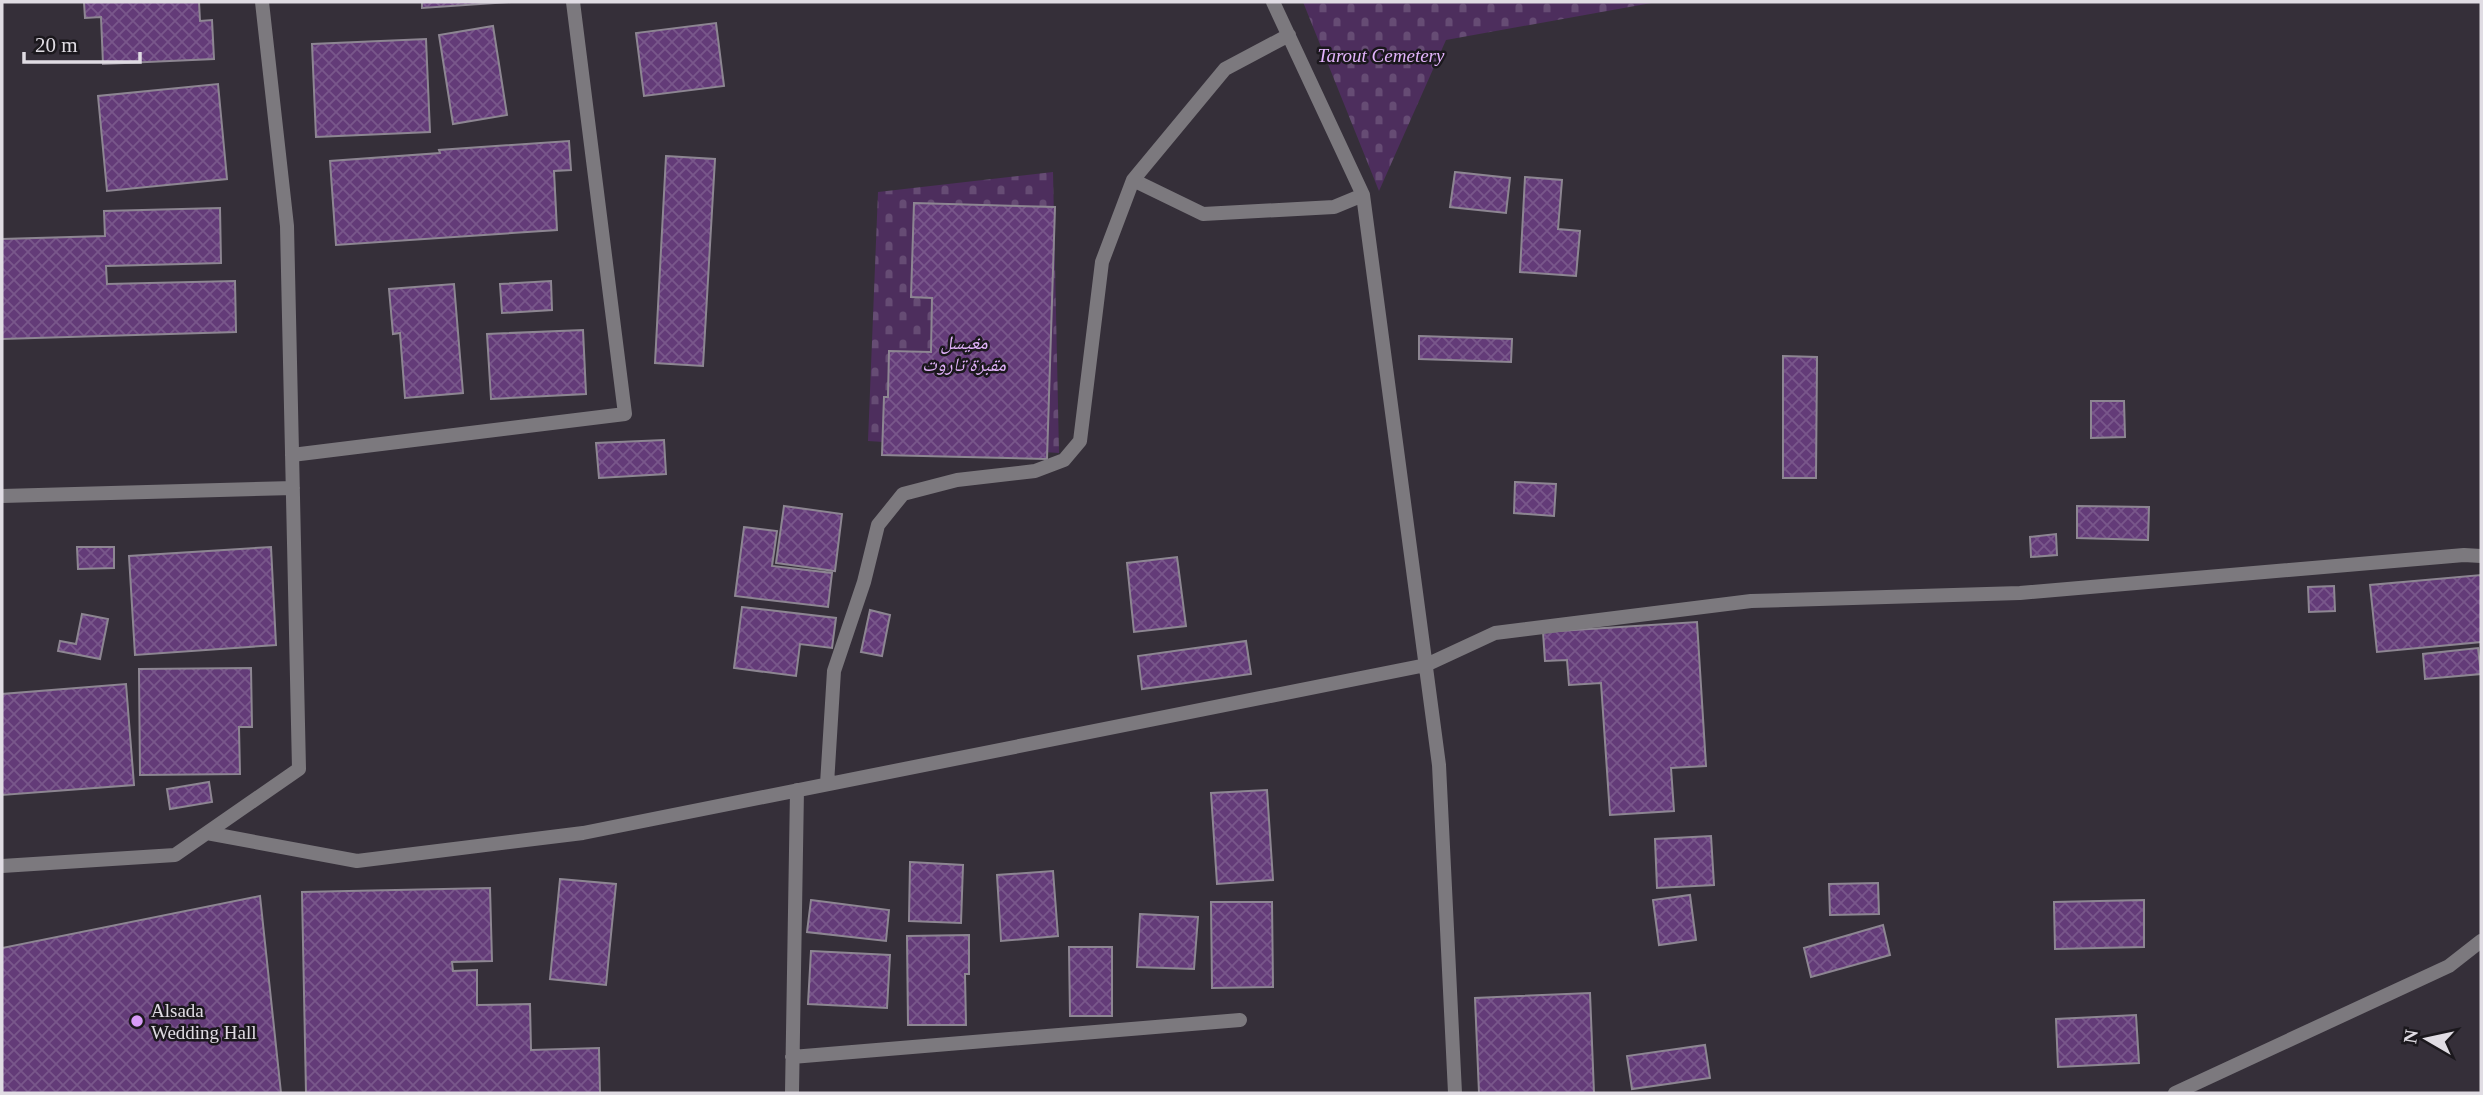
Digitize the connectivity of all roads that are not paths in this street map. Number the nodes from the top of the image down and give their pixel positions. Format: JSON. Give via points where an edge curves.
{"nodes":[{"id":1,"x":262,"y":2,"type":"edge"},
{"id":2,"x":573,"y":2,"type":"edge"},
{"id":3,"x":1273,"y":2,"type":"edge"},
{"id":4,"x":1289,"y":35,"type":"junction"},
{"id":5,"x":1132,"y":180,"type":"junction"},
{"id":6,"x":1363,"y":195,"type":"junction"},
{"id":7,"x":292,"y":455,"type":"junction"},
{"id":8,"x":293,"y":488,"type":"junction"},
{"id":9,"x":2,"y":496,"type":"edge"},
{"id":10,"x":2481,"y":556,"type":"edge"},
{"id":11,"x":1426,"y":665,"type":"junction"},
{"id":12,"x":827,"y":784,"type":"junction"},
{"id":13,"x":797,"y":790,"type":"junction"},
{"id":14,"x":207,"y":833,"type":"junction"},
{"id":15,"x":2,"y":866,"type":"edge"},
{"id":16,"x":2481,"y":941,"type":"edge"},
{"id":17,"x":1240,"y":1020,"type":"dead end"},
{"id":18,"x":792,"y":1057,"type":"junction"},
{"id":19,"x":792,"y":1093,"type":"edge"},
{"id":20,"x":1455,"y":1093,"type":"edge"},
{"id":21,"x":2175,"y":1093,"type":"edge"}],
"edges":[{"from":1,"to":7,"type":"street","via":[[286,226]]},
{"from":2,"to":7,"type":"street","via":[[625,414]]},
{"from":3,"to":4,"type":"street"},
{"from":4,"to":5,"type":"street","via":[[1225,69]]},
{"from":4,"to":6,"type":"street"},
{"from":5,"to":6,"type":"street","via":[[1203,214],[1334,207]]},
{"from":5,"to":12,"type":"street","via":[[1102,261],[1080,441],[1064,460],[1035,471],[957,480],[903,494],[878,525],[834,671]]},
{"from":6,"to":11,"type":"street"},
{"from":7,"to":8,"type":"street"},
{"from":8,"to":9,"type":"street"},
{"from":8,"to":14,"type":"street","via":[[299,769]]},
{"from":10,"to":11,"type":"street","via":[[2020,593],[1751,601],[1494,633]]},
{"from":11,"to":12,"type":"street"},
{"from":11,"to":20,"type":"street","via":[[1439,765]]},
{"from":12,"to":13,"type":"street"},
{"from":13,"to":14,"type":"street","via":[[583,833],[357,861]]},
{"from":13,"to":18,"type":"street"},
{"from":14,"to":15,"type":"street","via":[[175,855]]},
{"from":16,"to":21,"type":"street","via":[[2449,966]]},
{"from":17,"to":18,"type":"street"},
{"from":18,"to":19,"type":"street"}]}
